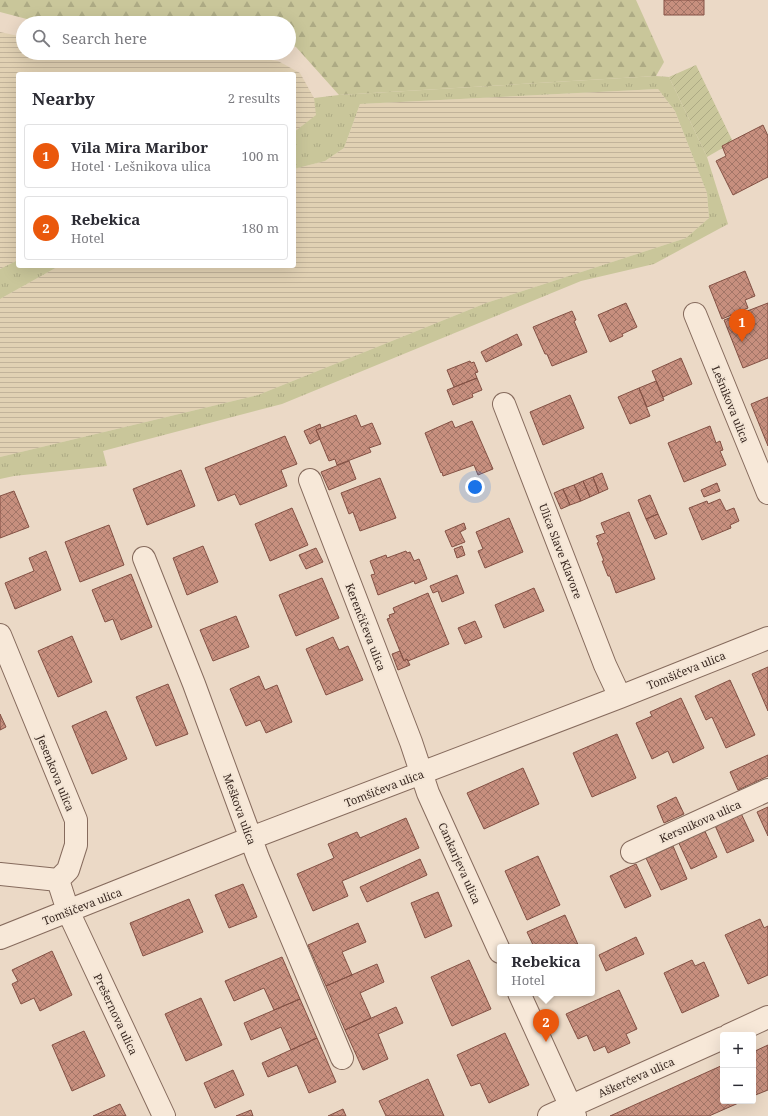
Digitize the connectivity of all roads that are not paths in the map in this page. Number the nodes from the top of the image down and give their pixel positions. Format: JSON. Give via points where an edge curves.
{"nodes":[{"id":1,"x":695,"y":314,"type":"dead end"},
{"id":2,"x":504,"y":404,"type":"dead end"},
{"id":3,"x":310,"y":480,"type":"dead end"},
{"id":4,"x":768,"y":493,"type":"edge"},
{"id":5,"x":144,"y":558,"type":"dead end"},
{"id":6,"x":0,"y":635,"type":"edge"},
{"id":7,"x":768,"y":638,"type":"edge"},
{"id":8,"x":620,"y":697,"type":"junction"},
{"id":9,"x":421,"y":774,"type":"junction"},
{"id":10,"x":768,"y":790,"type":"edge"},
{"id":11,"x":251,"y":838,"type":"junction"},
{"id":12,"x":632,"y":852,"type":"dead end"},
{"id":13,"x":0,"y":874,"type":"edge"},
{"id":14,"x":58,"y":880,"type":"junction"},
{"id":15,"x":68,"y":911,"type":"junction"},
{"id":16,"x":0,"y":938,"type":"edge"},
{"id":17,"x":497,"y":945,"type":"edge"},
{"id":18,"x":520,"y":996,"type":"edge"},
{"id":19,"x":768,"y":1017,"type":"edge"},
{"id":20,"x":736,"y":1032,"type":"edge"},
{"id":21,"x":720,"y":1039,"type":"edge"},
{"id":22,"x":342,"y":1058,"type":"dead end"},
{"id":23,"x":573,"y":1111,"type":"edge"},
{"id":24,"x":164,"y":1116,"type":"edge"},
{"id":25,"x":549,"y":1116,"type":"edge"}],
"edges":[{"from":1,"to":4,"type":"street","name":"Lešnikova ulica"},
{"from":2,"to":8,"type":"street","name":"Ulica Slave Klavore","via":[[605,665]]},
{"from":3,"to":9,"type":"street","name":"Kerenčičeva ulica"},
{"from":5,"to":11,"type":"street","name":"Meškova ulica","via":[[197,691]]},
{"from":6,"to":14,"type":"street","name":"Jesenkova ulica","via":[[76,820],[76,845],[68,870]]},
{"from":7,"to":8,"type":"street","name":"Tomšičeva ulica"},
{"from":8,"to":9,"type":"street","name":"Tomšičeva ulica"},
{"from":9,"to":11,"type":"street","name":"Tomšičeva ulica"},
{"from":9,"to":17,"type":"street","name":"Cankarjeva ulica"},
{"from":10,"to":12,"type":"street","name":"Kersnikova ulica"},
{"from":11,"to":15,"type":"street","name":"Tomšičeva ulica"},
{"from":11,"to":22,"type":"street","name":"Meškova ulica"},
{"from":13,"to":14,"type":"street"},
{"from":14,"to":15,"type":"street"},
{"from":15,"to":16,"type":"street","name":"Tomšičeva ulica"},
{"from":15,"to":24,"type":"street","name":"Prešernova ulica"},
{"from":18,"to":23,"type":"street"},
{"from":19,"to":20,"type":"street"},
{"from":21,"to":23,"type":"street","name":"Aškerčeva ulica"},
{"from":23,"to":25,"type":"street","name":"Aškerčeva ulica"}]}
